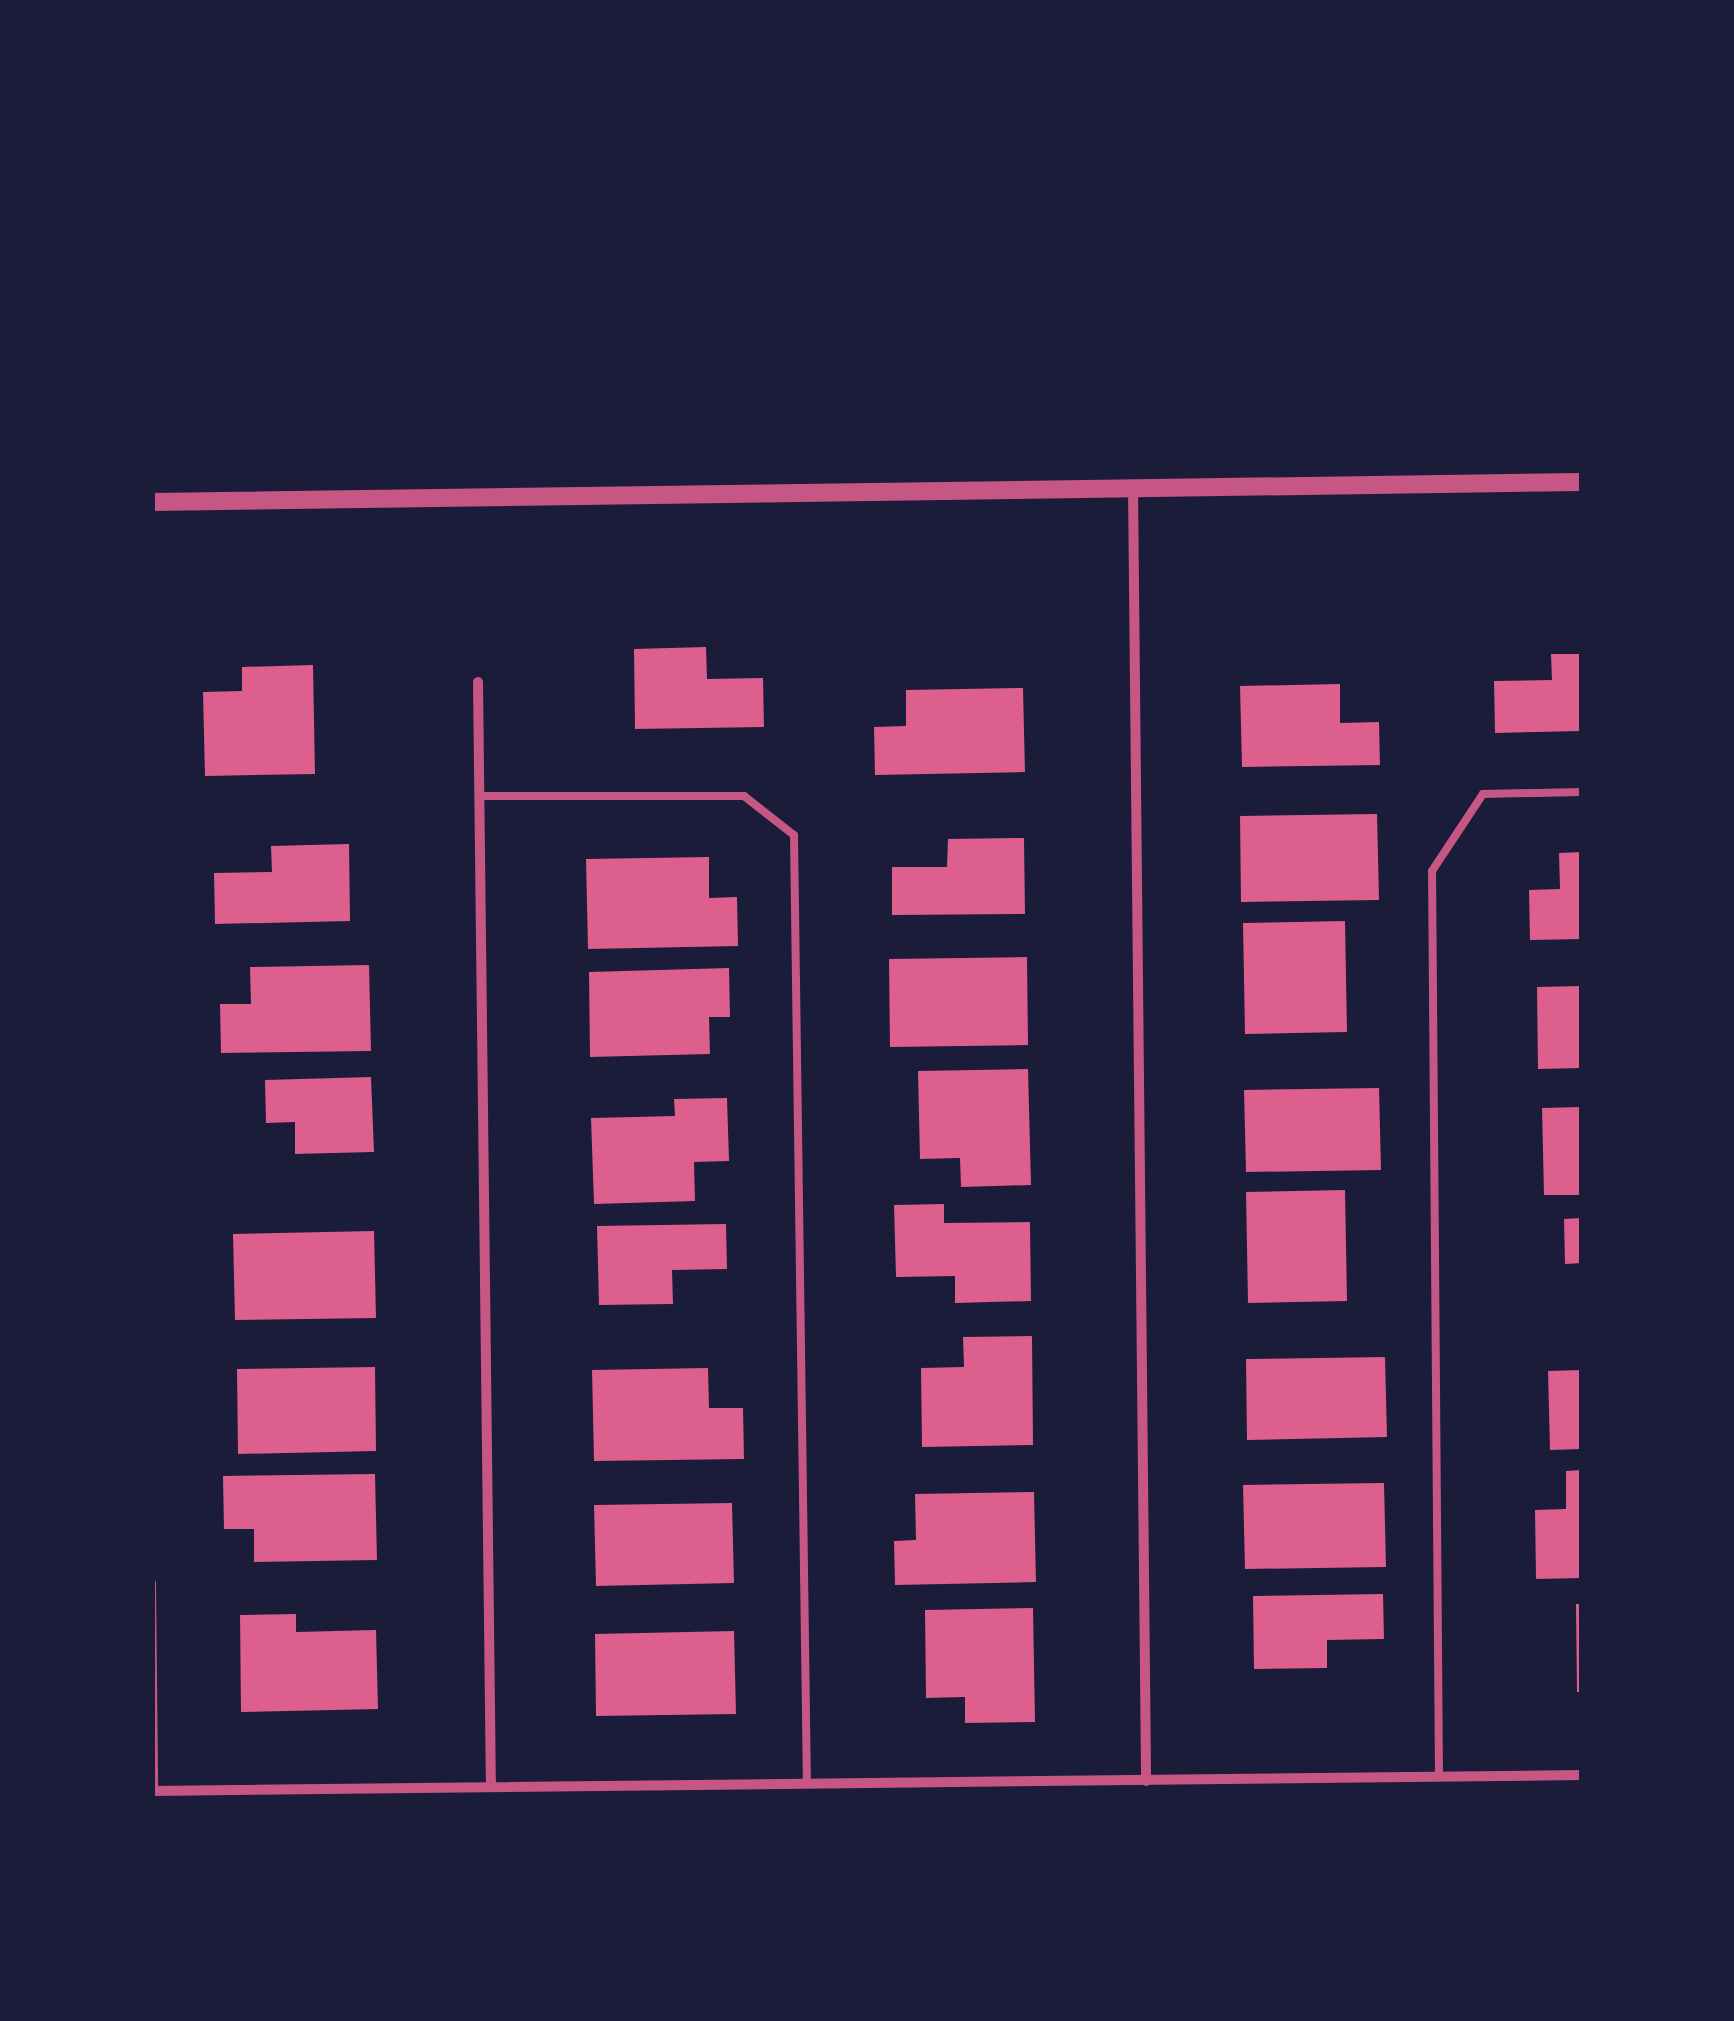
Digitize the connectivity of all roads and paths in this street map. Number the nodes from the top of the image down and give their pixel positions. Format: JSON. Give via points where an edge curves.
{"nodes":[{"id":1,"x":1582,"y":482,"type":"edge"},
{"id":2,"x":1133,"y":488,"type":"junction"},
{"id":3,"x":152,"y":502,"type":"edge"},
{"id":4,"x":478,"y":682,"type":"dead end"},
{"id":5,"x":1582,"y":792,"type":"edge"},
{"id":6,"x":480,"y":796,"type":"junction"},
{"id":7,"x":152,"y":1583,"type":"edge"},
{"id":8,"x":1582,"y":1774,"type":"edge"},
{"id":9,"x":1439,"y":1777,"type":"junction"},
{"id":10,"x":1146,"y":1781,"type":"junction"},
{"id":11,"x":807,"y":1784,"type":"junction"},
{"id":12,"x":491,"y":1786,"type":"junction"},
{"id":13,"x":154,"y":1791,"type":"edge"}],
"edges":[{"from":1,"to":2,"type":"street"},
{"from":2,"to":3,"type":"street"},
{"from":2,"to":10,"type":"street"},
{"from":4,"to":6,"type":"street"},
{"from":5,"to":9,"type":"lane","via":[[1483,794],[1432,871]]},
{"from":6,"to":11,"type":"lane","via":[[744,796],[794,835]]},
{"from":6,"to":12,"type":"street"},
{"from":7,"to":13,"type":"lane"},
{"from":8,"to":9,"type":"street"},
{"from":9,"to":10,"type":"street"},
{"from":10,"to":11,"type":"street"},
{"from":11,"to":12,"type":"street"},
{"from":12,"to":13,"type":"street"}]}
